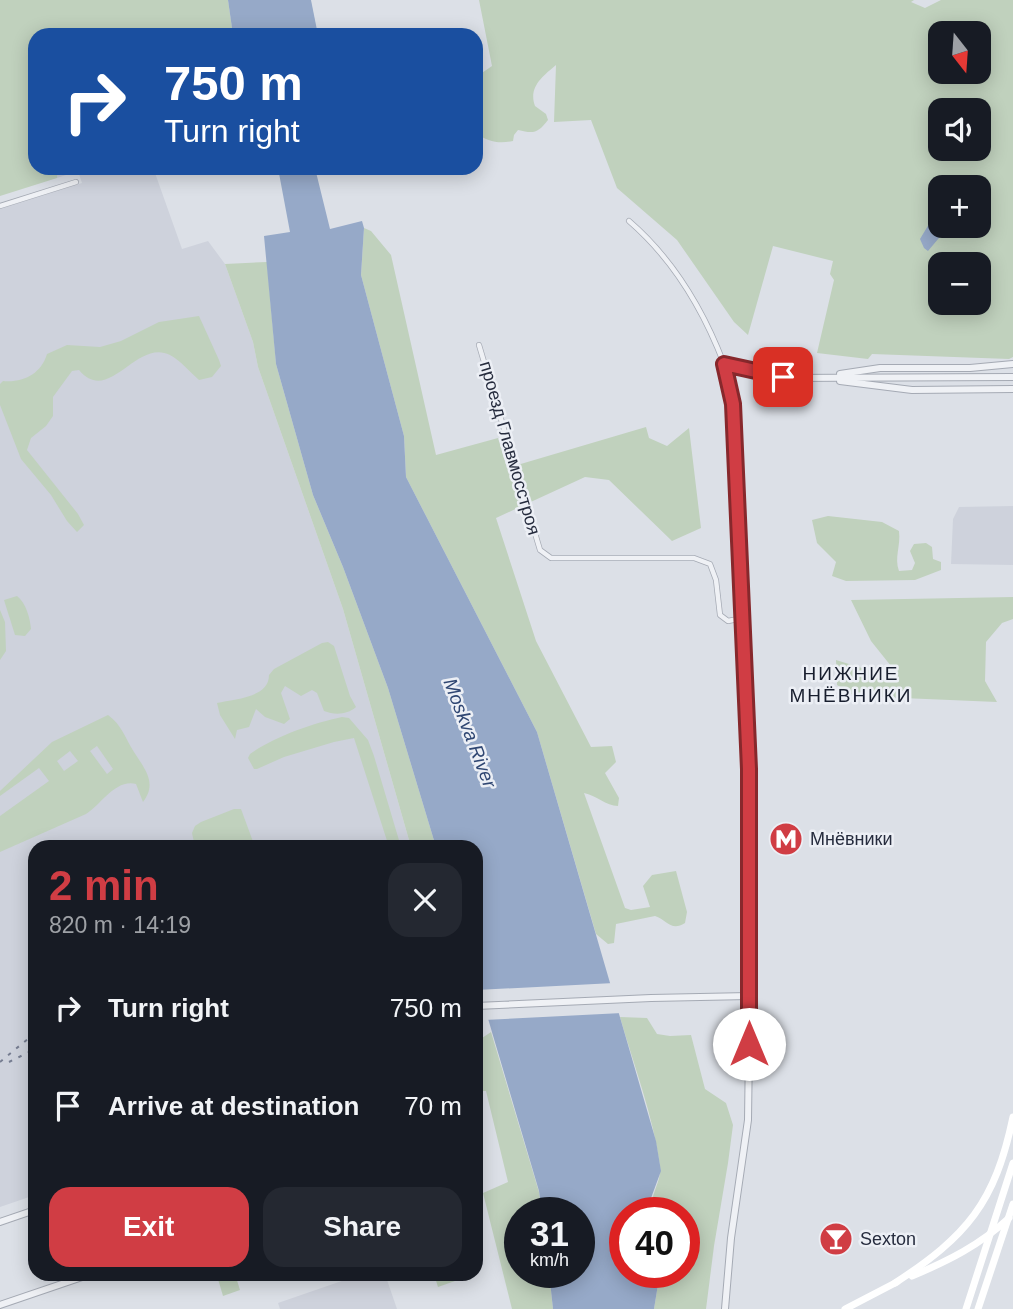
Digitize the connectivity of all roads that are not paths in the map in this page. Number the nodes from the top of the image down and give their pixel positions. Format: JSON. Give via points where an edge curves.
{"nodes":[{"id":1,"x":76,"y":182,"type":"dead end"},
{"id":2,"x":0,"y":206,"type":"edge"},
{"id":3,"x":629,"y":220,"type":"dead end"},
{"id":4,"x":479,"y":345,"type":"dead end"},
{"id":5,"x":724,"y":364,"type":"junction"},
{"id":6,"x":1013,"y":364,"type":"edge"},
{"id":7,"x":817,"y":377,"type":"junction"},
{"id":8,"x":1013,"y":377,"type":"edge"},
{"id":9,"x":1013,"y":389,"type":"edge"},
{"id":10,"x":744,"y":618,"type":"junction"},
{"id":11,"x":749,"y":996,"type":"junction"},
{"id":12,"x":483,"y":1006,"type":"edge"},
{"id":13,"x":1013,"y":1117,"type":"edge"},
{"id":14,"x":1013,"y":1163,"type":"edge"},
{"id":15,"x":1013,"y":1204,"type":"edge"},
{"id":16,"x":28,"y":1212,"type":"edge"},
{"id":17,"x":1013,"y":1212,"type":"edge"},
{"id":18,"x":0,"y":1222,"type":"edge"},
{"id":19,"x":70,"y":1281,"type":"edge"},
{"id":20,"x":895,"y":1283,"type":"junction"},
{"id":21,"x":0,"y":1305,"type":"edge"},
{"id":22,"x":724,"y":1309,"type":"edge"},
{"id":23,"x":845,"y":1309,"type":"edge"},
{"id":24,"x":966,"y":1309,"type":"edge"},
{"id":25,"x":978,"y":1309,"type":"edge"}],
"edges":[{"from":1,"to":2,"type":"street"},
{"from":3,"to":5,"type":"street","via":[[652,241],[699,307]]},
{"from":4,"to":10,"type":"street","name":"проезд Главмосстроя","via":[[540,550],[551,558],[694,558],[710,565],[719,615],[729,621]]},
{"from":5,"to":7,"type":"street","via":[[783,377]]},
{"from":5,"to":10,"type":"street","via":[[733,404]]},
{"from":6,"to":7,"type":"street","via":[[880,368]]},
{"from":7,"to":8,"type":"street"},
{"from":7,"to":9,"type":"street","via":[[912,390]]},
{"from":10,"to":11,"type":"street","via":[[750,804]]},
{"from":11,"to":12,"type":"street"},
{"from":11,"to":22,"type":"street","via":[[748,1121]]},
{"from":13,"to":20,"type":"main road","via":[[1000,1165],[967,1226],[944,1250]]},
{"from":14,"to":24,"type":"main road","bridge":true},
{"from":15,"to":25,"type":"main road","bridge":true},
{"from":16,"to":18,"type":"street"},
{"from":17,"to":20,"type":"main road","via":[[968,1250]]},
{"from":19,"to":21,"type":"street"},
{"from":20,"to":23,"type":"main road"}]}
